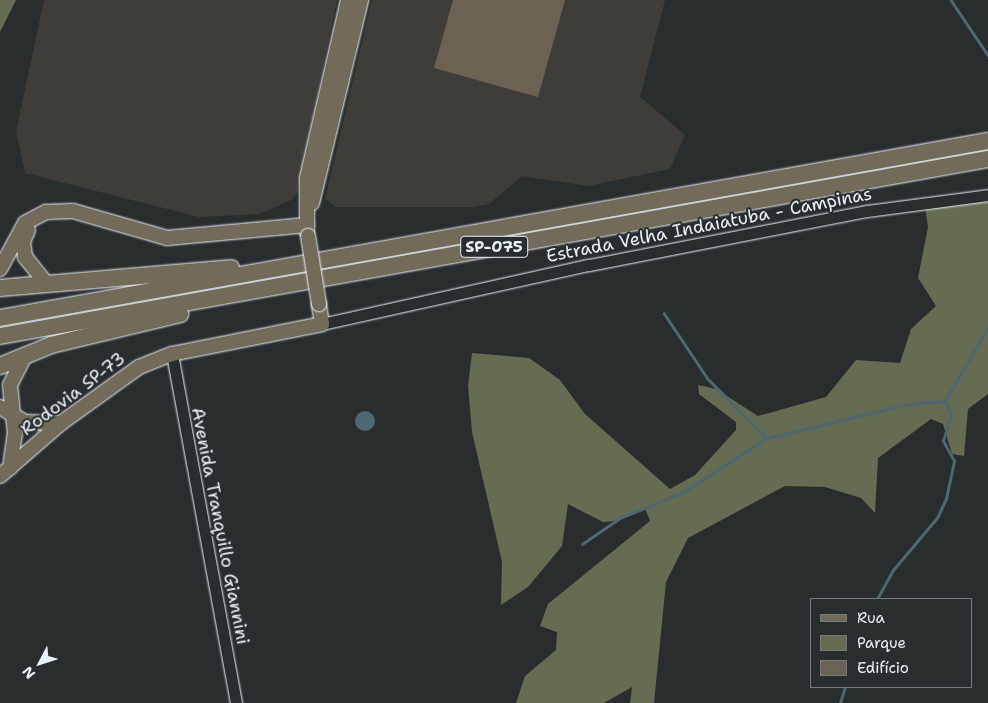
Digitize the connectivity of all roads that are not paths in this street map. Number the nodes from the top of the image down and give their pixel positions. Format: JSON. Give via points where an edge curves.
{"nodes":[{"id":1,"x":348,"y":0,"type":"edge"},
{"id":2,"x":361,"y":0,"type":"edge"},
{"id":3,"x":988,"y":141,"type":"edge"},
{"id":4,"x":988,"y":158,"type":"edge"},
{"id":5,"x":988,"y":195,"type":"edge"},
{"id":6,"x":46,"y":212,"type":"junction"},
{"id":7,"x":307,"y":230,"type":"junction"},
{"id":8,"x":0,"y":269,"type":"edge"},
{"id":9,"x":256,"y":270,"type":"junction"},
{"id":10,"x":46,"y":283,"type":"junction"},
{"id":11,"x":0,"y":288,"type":"edge"},
{"id":12,"x":261,"y":289,"type":"junction"},
{"id":13,"x":0,"y":318,"type":"edge"},
{"id":14,"x":322,"y":324,"type":"junction"},
{"id":15,"x":0,"y":336,"type":"edge"},
{"id":16,"x":172,"y":354,"type":"junction"},
{"id":17,"x":24,"y":358,"type":"junction"},
{"id":18,"x":0,"y":366,"type":"edge"},
{"id":19,"x":0,"y":407,"type":"edge"},
{"id":20,"x":15,"y":418,"type":"junction"},
{"id":21,"x":61,"y":423,"type":"junction"},
{"id":22,"x":5,"y":472,"type":"edge"},
{"id":23,"x":236,"y":703,"type":"edge"}],
"edges":[{"from":1,"to":7,"type":"main road","via":[[307,178]]},
{"from":2,"to":7,"type":"main road"},
{"from":3,"to":9,"type":"highway","number":"SP-075"},
{"from":4,"to":12,"type":"highway","number":"SP-075"},
{"from":5,"to":14,"type":"street","name":"Estrada Velha Indaiatuba - Campinas","via":[[866,212],[589,265]]},
{"from":6,"to":7,"type":"main road","via":[[73,211],[167,238]]},
{"from":6,"to":8,"type":"main road","via":[[25,223]]},
{"from":6,"to":10,"type":"main road","via":[[31,225],[23,242],[30,268]]},
{"from":7,"to":14,"type":"main road","bridge":true},
{"from":9,"to":10,"type":"highway","via":[[216,267],[77,284]]},
{"from":9,"to":13,"type":"highway","number":"SP-075"},
{"from":10,"to":11,"type":"highway"},
{"from":12,"to":15,"type":"highway","number":"SP-075"},
{"from":12,"to":17,"type":"highway","via":[[51,345]]},
{"from":14,"to":16,"type":"main road","name":"Rodovia SP-73"},
{"from":16,"to":21,"type":"main road","name":"Rodovia SP-73","via":[[132,371]]},
{"from":16,"to":23,"type":"street","name":"Avenida Tranquillo Giannini"},
{"from":17,"to":18,"type":"highway"},
{"from":17,"to":20,"type":"main road","via":[[10,385]]},
{"from":19,"to":20,"type":"main road"},
{"from":20,"to":21,"type":"main road","via":[[35,424]]},
{"from":20,"to":22,"type":"main road"},
{"from":21,"to":22,"type":"main road","name":"Rodovia SP-73"}]}
